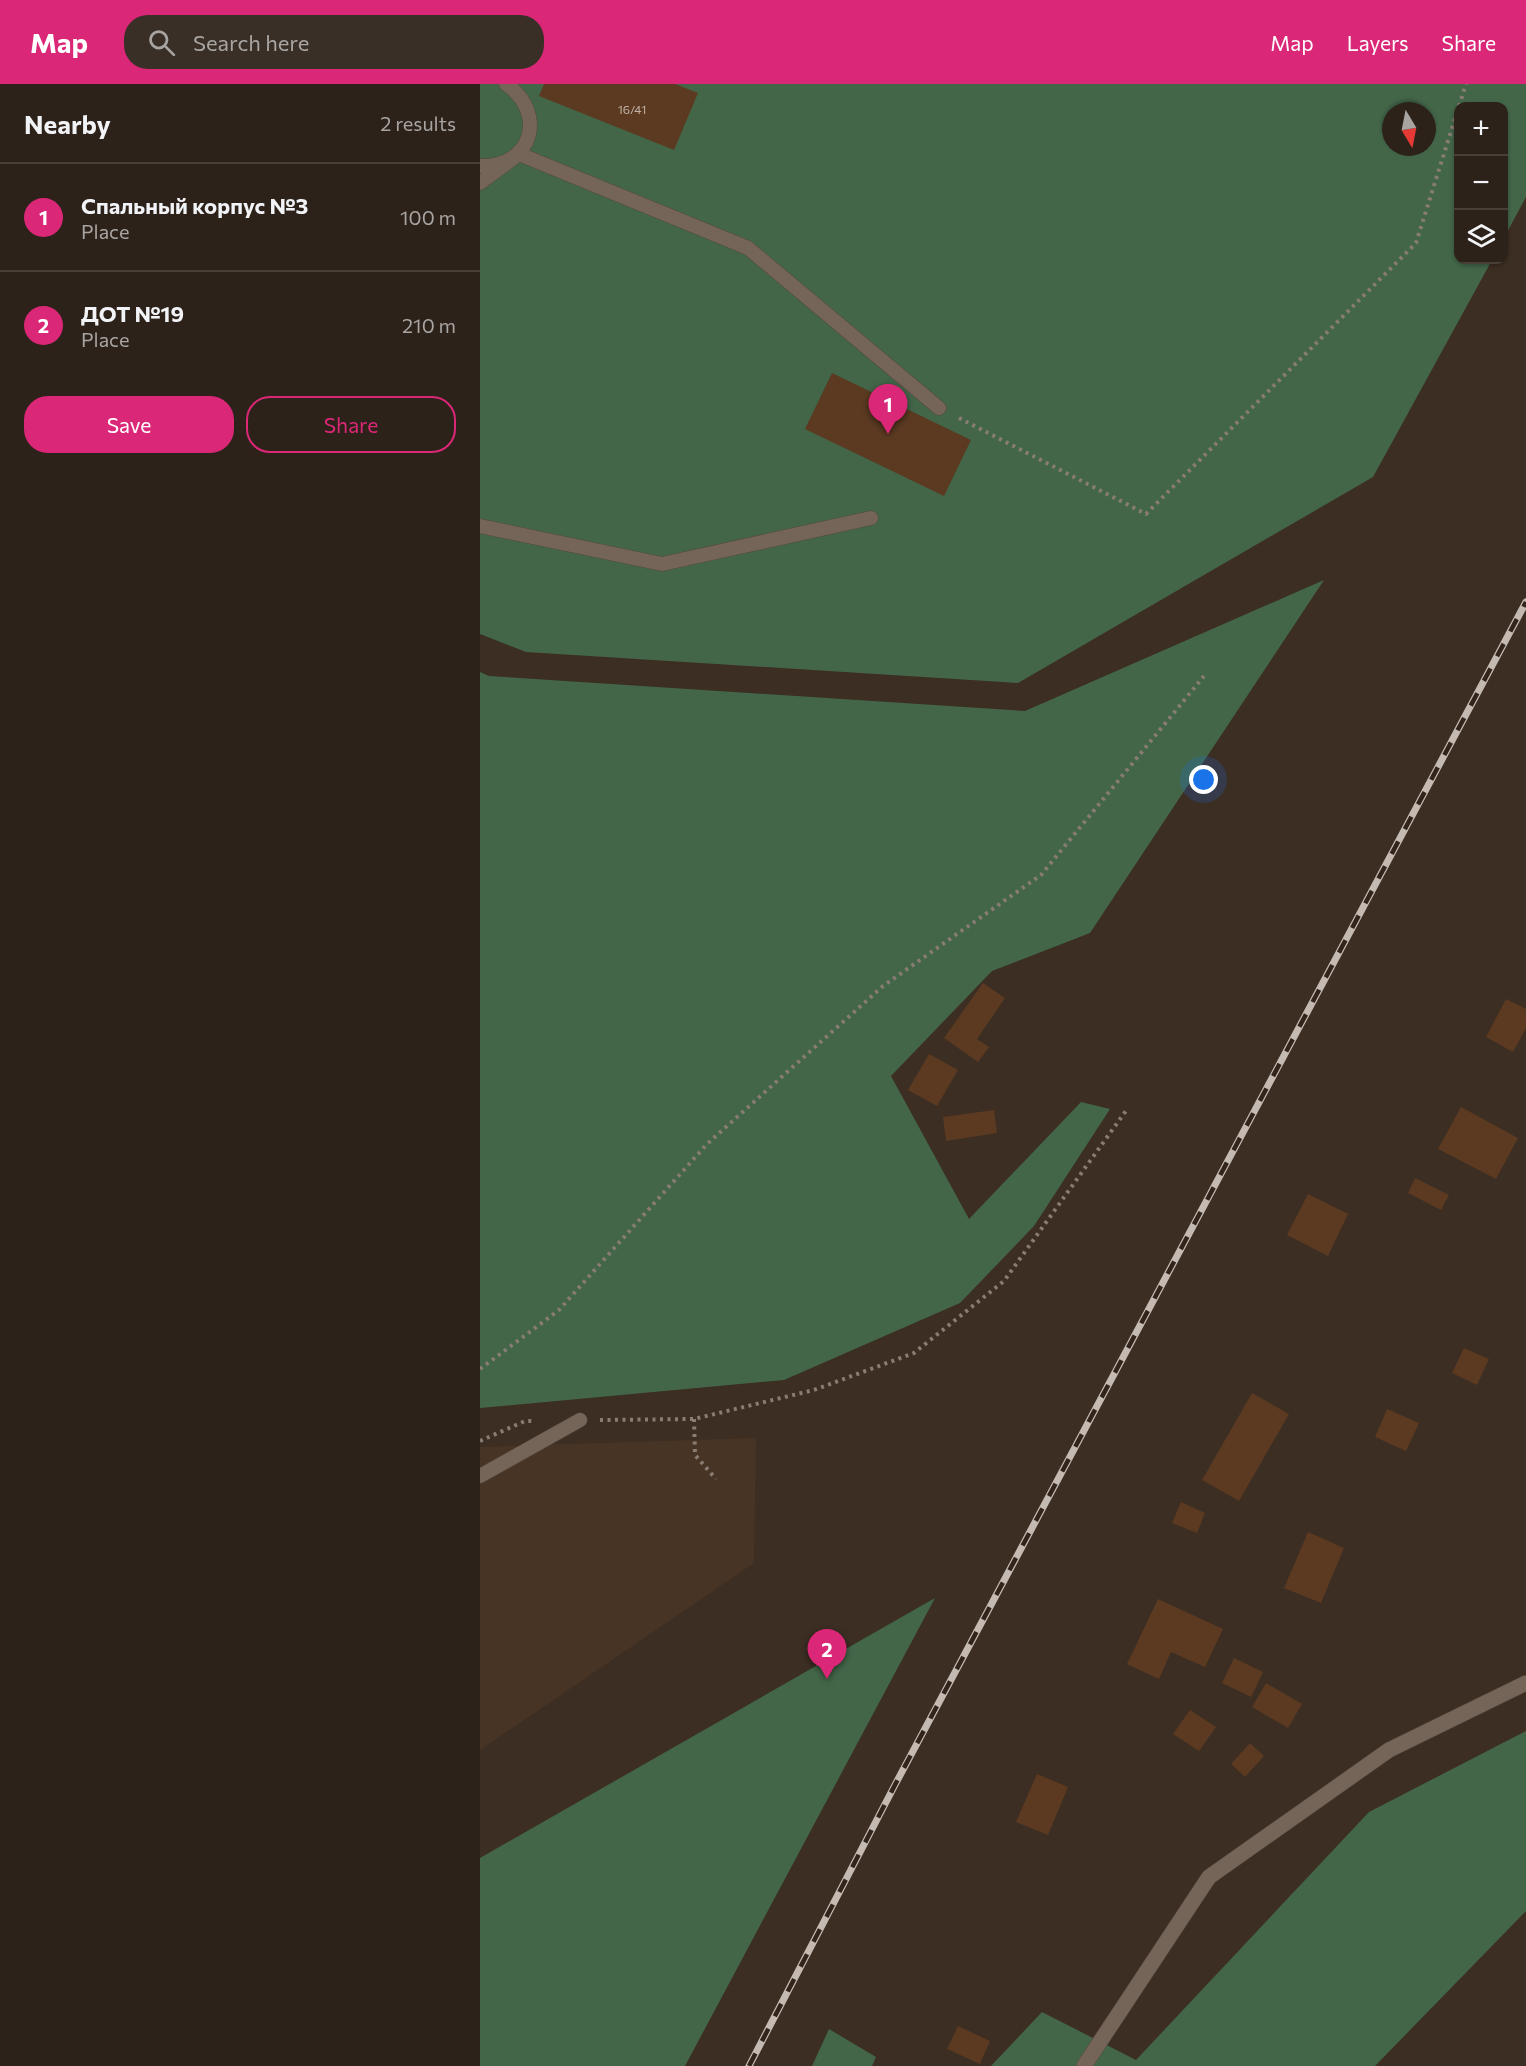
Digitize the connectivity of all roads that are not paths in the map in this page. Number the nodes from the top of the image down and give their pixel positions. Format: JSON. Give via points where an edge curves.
{"nodes":[{"id":1,"x":506,"y":84,"type":"edge"},
{"id":2,"x":519,"y":154,"type":"junction"},
{"id":3,"x":507,"y":162,"type":"junction"},
{"id":4,"x":480,"y":166,"type":"edge"},
{"id":5,"x":480,"y":183,"type":"edge"},
{"id":6,"x":939,"y":408,"type":"road end"},
{"id":7,"x":871,"y":518,"type":"dead end"},
{"id":8,"x":480,"y":526,"type":"edge"},
{"id":9,"x":580,"y":1420,"type":"road end"},
{"id":10,"x":480,"y":1476,"type":"edge"},
{"id":11,"x":1526,"y":1683,"type":"edge"},
{"id":12,"x":1084,"y":2066,"type":"edge"}],
"edges":[{"from":1,"to":2,"type":"lane","via":[[522,97],[530,115],[531,129]]},
{"from":2,"to":3,"type":"lane"},
{"from":2,"to":6,"type":"lane","via":[[748,248]]},
{"from":3,"to":4,"type":"lane"},
{"from":3,"to":5,"type":"lane"},
{"from":7,"to":8,"type":"lane","via":[[662,564]]},
{"from":9,"to":10,"type":"lane"},
{"from":11,"to":12,"type":"street","via":[[1389,1750],[1209,1876]]}]}
